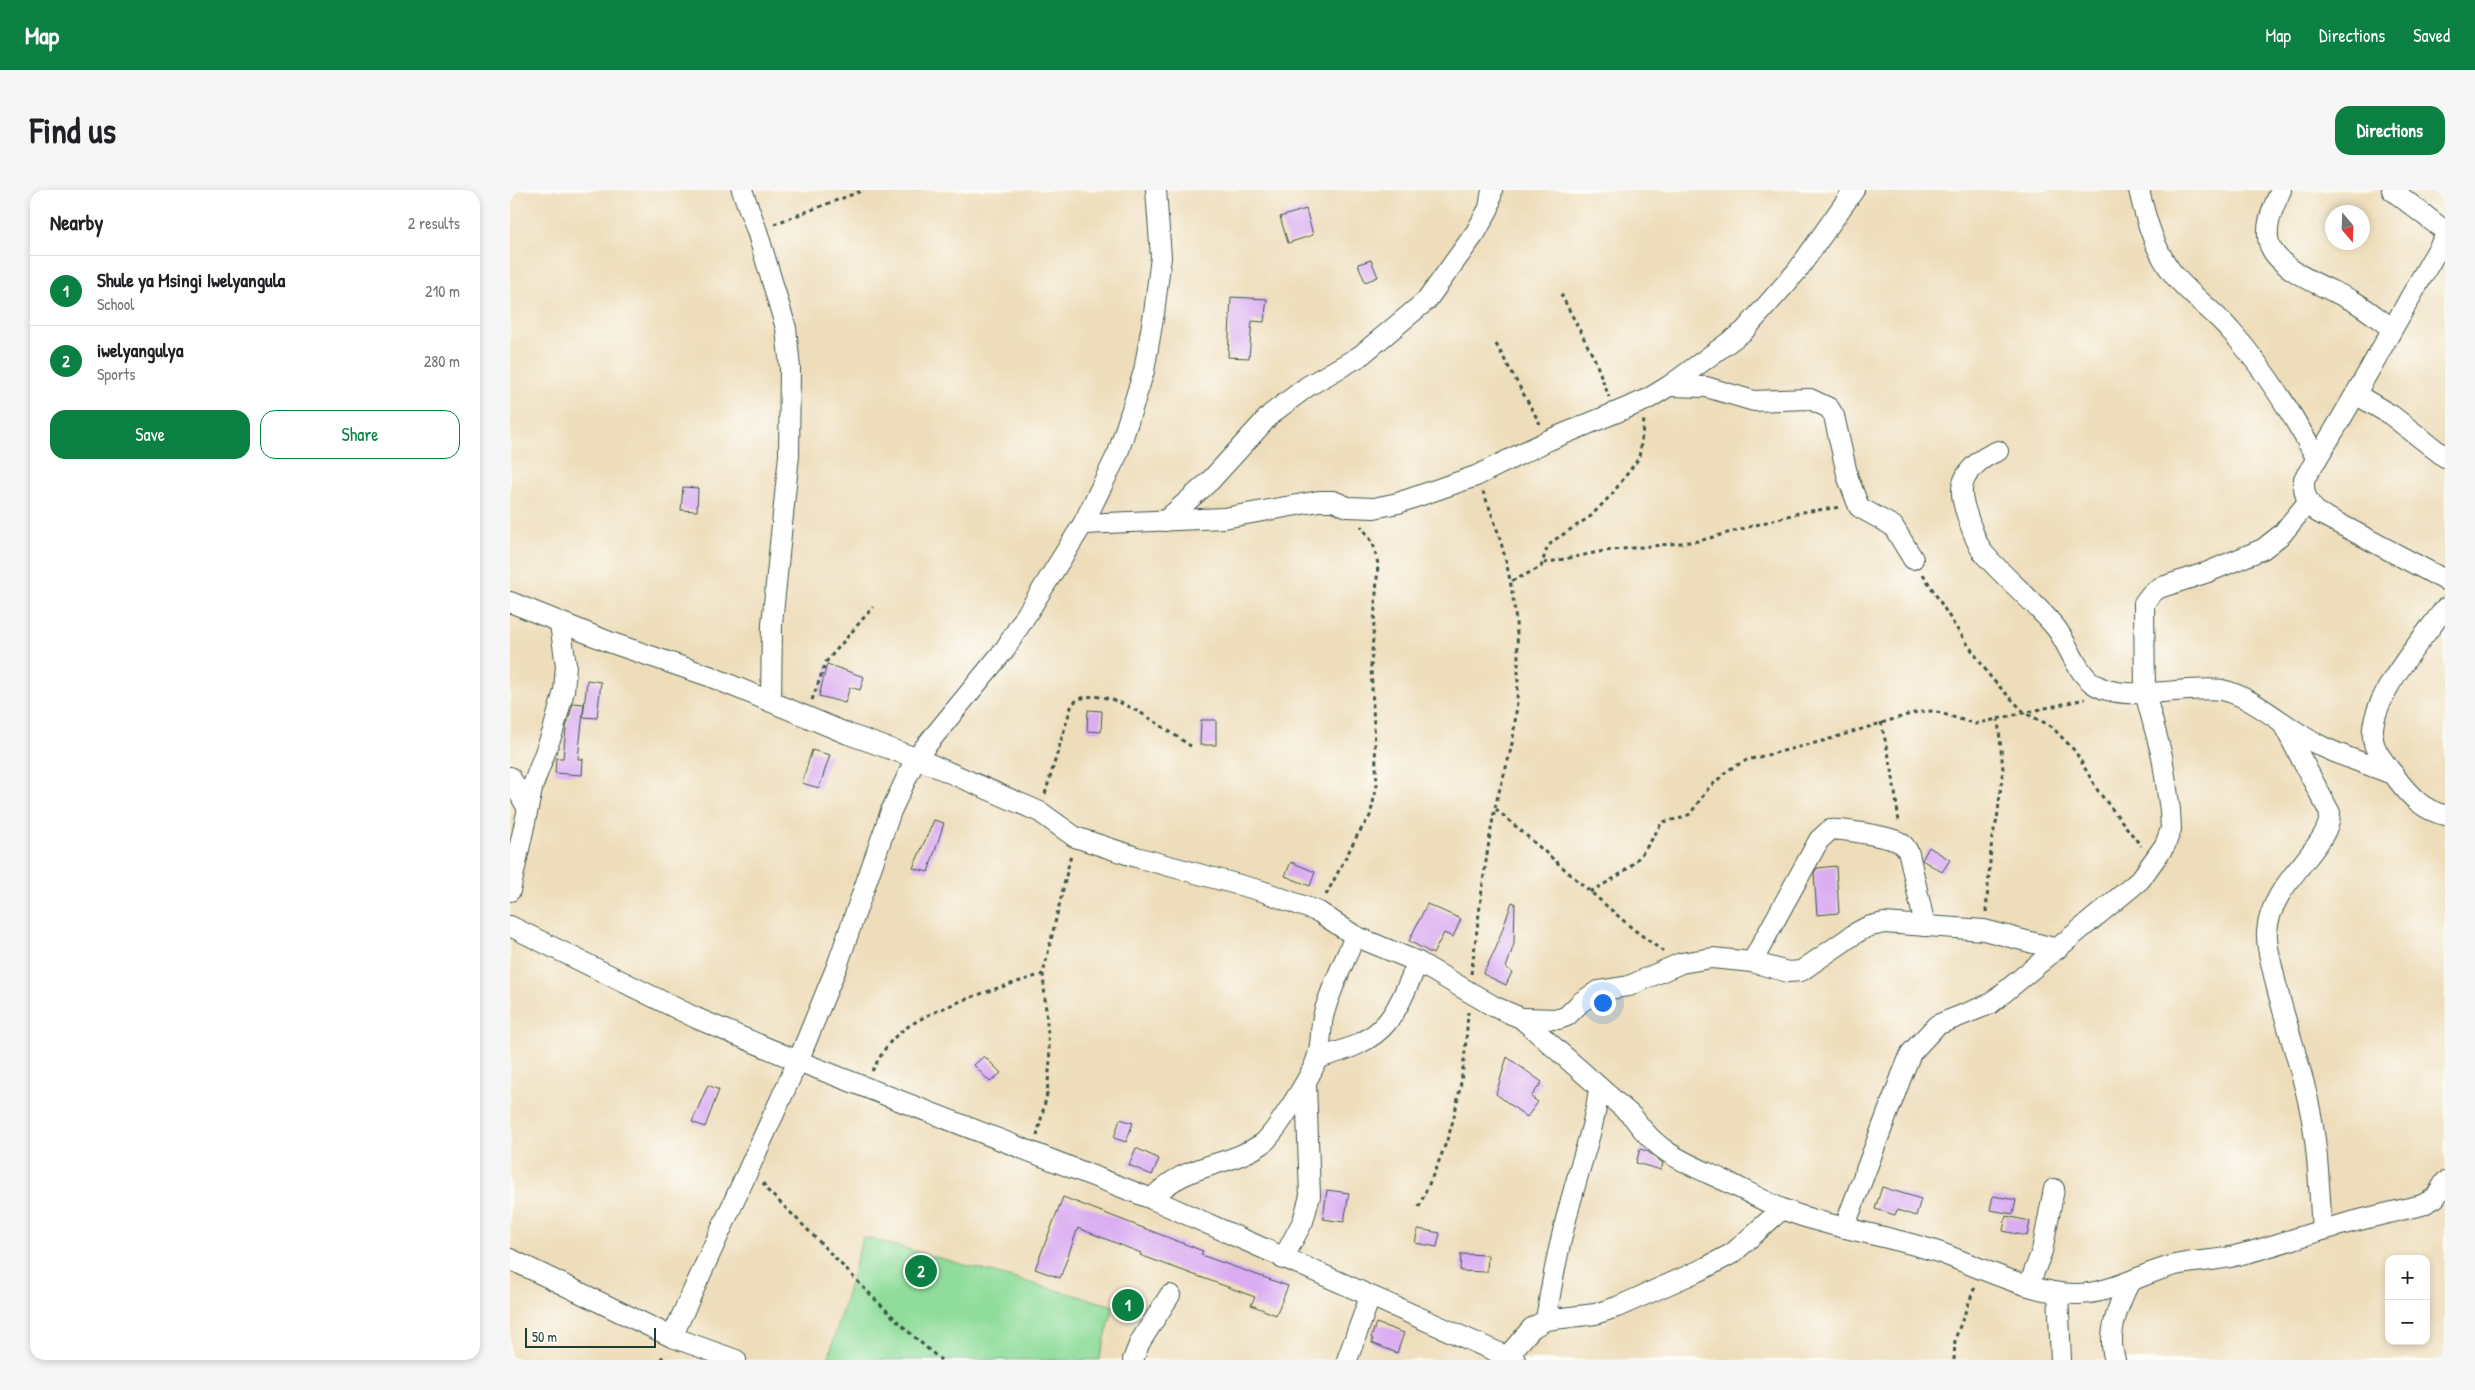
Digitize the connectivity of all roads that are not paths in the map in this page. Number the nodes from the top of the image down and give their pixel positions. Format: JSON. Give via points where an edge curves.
{"nodes":[{"id":1,"x":742,"y":190,"type":"edge"},
{"id":2,"x":1156,"y":190,"type":"edge"},
{"id":3,"x":1492,"y":190,"type":"edge"},
{"id":4,"x":1854,"y":190,"type":"edge"},
{"id":5,"x":2139,"y":190,"type":"edge"},
{"id":6,"x":2281,"y":190,"type":"edge"},
{"id":7,"x":2392,"y":190,"type":"edge"},
{"id":8,"x":2445,"y":231,"type":"edge"},
{"id":9,"x":2445,"y":237,"type":"edge"},
{"id":10,"x":2391,"y":328,"type":"junction"},
{"id":11,"x":1669,"y":386,"type":"junction"},
{"id":12,"x":2357,"y":396,"type":"junction"},
{"id":13,"x":1998,"y":452,"type":"dead end"},
{"id":14,"x":2445,"y":457,"type":"edge"},
{"id":15,"x":2317,"y":459,"type":"junction"},
{"id":16,"x":2308,"y":502,"type":"junction"},
{"id":17,"x":1165,"y":521,"type":"junction"},
{"id":18,"x":1083,"y":524,"type":"junction"},
{"id":19,"x":1913,"y":559,"type":"road end"},
{"id":20,"x":2445,"y":580,"type":"edge"},
{"id":21,"x":510,"y":602,"type":"edge"},
{"id":22,"x":2445,"y":608,"type":"edge"},
{"id":23,"x":560,"y":624,"type":"junction"},
{"id":24,"x":2145,"y":693,"type":"junction"},
{"id":25,"x":771,"y":701,"type":"junction"},
{"id":26,"x":2284,"y":725,"type":"junction"},
{"id":27,"x":916,"y":758,"type":"junction"},
{"id":28,"x":2394,"y":775,"type":"junction"},
{"id":29,"x":510,"y":777,"type":"edge"},
{"id":30,"x":527,"y":807,"type":"junction"},
{"id":31,"x":2445,"y":815,"type":"edge"},
{"id":32,"x":510,"y":891,"type":"edge"},
{"id":33,"x":510,"y":926,"type":"edge"},
{"id":34,"x":1925,"y":926,"type":"junction"},
{"id":35,"x":1355,"y":936,"type":"junction"},
{"id":36,"x":2057,"y":949,"type":"junction"},
{"id":37,"x":1418,"y":962,"type":"junction"},
{"id":38,"x":1752,"y":962,"type":"junction"},
{"id":39,"x":1521,"y":1018,"type":"junction"},
{"id":40,"x":1318,"y":1058,"type":"junction"},
{"id":41,"x":798,"y":1062,"type":"junction"},
{"id":42,"x":1306,"y":1083,"type":"junction"},
{"id":43,"x":1598,"y":1089,"type":"junction"},
{"id":44,"x":2445,"y":1182,"type":"edge"},
{"id":45,"x":2054,"y":1190,"type":"dead end"},
{"id":46,"x":1152,"y":1200,"type":"junction"},
{"id":47,"x":1782,"y":1209,"type":"junction"},
{"id":48,"x":1844,"y":1228,"type":"junction"},
{"id":49,"x":2322,"y":1230,"type":"junction"},
{"id":50,"x":510,"y":1259,"type":"edge"},
{"id":51,"x":1283,"y":1259,"type":"junction"},
{"id":52,"x":2129,"y":1283,"type":"junction"},
{"id":53,"x":2029,"y":1285,"type":"junction"},
{"id":54,"x":2058,"y":1293,"type":"junction"},
{"id":55,"x":1170,"y":1295,"type":"dead end"},
{"id":56,"x":1370,"y":1297,"type":"junction"},
{"id":57,"x":1546,"y":1320,"type":"junction"},
{"id":58,"x":672,"y":1337,"type":"junction"},
{"id":59,"x":1508,"y":1359,"type":"edge"},
{"id":60,"x":736,"y":1360,"type":"edge"},
{"id":61,"x":1133,"y":1360,"type":"edge"},
{"id":62,"x":1347,"y":1360,"type":"edge"},
{"id":63,"x":2061,"y":1360,"type":"edge"},
{"id":64,"x":2115,"y":1360,"type":"edge"}],
"edges":[{"from":1,"to":25,"type":"street","via":[[786,328],[791,393],[786,500],[772,624]]},
{"from":2,"to":18,"type":"street","via":[[1161,257],[1144,371],[1118,453]]},
{"from":3,"to":17,"type":"street","via":[[1489,208],[1476,232],[1427,300],[1360,356],[1308,386],[1271,414],[1210,481]]},
{"from":4,"to":11,"type":"street","via":[[1797,271],[1744,331]]},
{"from":5,"to":15,"type":"street","via":[[2150,227],[2171,272],[2230,329],[2290,410]]},
{"from":6,"to":10,"type":"street","via":[[2271,213],[2268,235],[2274,252],[2304,276],[2354,302]]},
{"from":7,"to":8,"type":"street"},
{"from":9,"to":10,"type":"street"},
{"from":10,"to":12,"type":"street"},
{"from":11,"to":17,"type":"street","via":[[1646,400],[1549,440],[1476,476],[1398,503],[1374,508],[1319,501],[1224,518]]},
{"from":11,"to":19,"type":"street","via":[[1706,387],[1754,401],[1810,399],[1829,408],[1859,507],[1893,526]]},
{"from":12,"to":14,"type":"street","via":[[2391,414]]},
{"from":12,"to":15,"type":"street"},
{"from":13,"to":24,"type":"street","via":[[1986,456],[1967,474],[1962,491],[1976,539],[1984,554],[2028,595],[2056,628],[2088,678],[2102,688],[2116,692]]},
{"from":15,"to":16,"type":"street","via":[[2304,479],[2303,490]]},
{"from":16,"to":20,"type":"street","via":[[2317,512]]},
{"from":16,"to":24,"type":"street","via":[[2282,534],[2263,549],[2159,588],[2147,598],[2144,603]]},
{"from":17,"to":18,"type":"street"},
{"from":18,"to":27,"type":"street","via":[[1006,649]]},
{"from":21,"to":23,"type":"street"},
{"from":22,"to":28,"type":"street","via":[[2385,691],[2376,714],[2374,744]]},
{"from":23,"to":25,"type":"street"},
{"from":23,"to":30,"type":"street","via":[[566,665],[564,692]]},
{"from":24,"to":26,"type":"street","via":[[2223,690],[2259,706]]},
{"from":24,"to":36,"type":"street","via":[[2162,756],[2171,828],[2155,862],[2140,880]]},
{"from":25,"to":27,"type":"street"},
{"from":26,"to":28,"type":"street","via":[[2316,743]]},
{"from":26,"to":49,"type":"street","via":[[2330,813],[2326,831],[2275,901],[2267,934],[2283,1013],[2310,1105]]},
{"from":27,"to":35,"type":"street","via":[[1040,812],[1075,837],[1262,891],[1319,912]]},
{"from":27,"to":41,"type":"street","via":[[891,811],[837,966]]},
{"from":28,"to":31,"type":"street","via":[[2417,802]]},
{"from":29,"to":30,"type":"street"},
{"from":30,"to":32,"type":"street"},
{"from":33,"to":41,"type":"street","via":[[696,1018]]},
{"from":34,"to":36,"type":"street","via":[[1984,930]]},
{"from":34,"to":38,"type":"street","via":[[1884,923],[1867,927],[1801,971],[1788,972]]},
{"from":34,"to":38,"type":"street","via":[[1909,854],[1900,842],[1840,829],[1827,832],[1819,840]]},
{"from":35,"to":37,"type":"street"},
{"from":35,"to":40,"type":"street","via":[[1324,1016]]},
{"from":36,"to":48,"type":"street","via":[[1990,1004],[1937,1024],[1911,1053]]},
{"from":37,"to":39,"type":"street"},
{"from":37,"to":40,"type":"street","via":[[1388,1021],[1373,1035],[1348,1049]]},
{"from":38,"to":39,"type":"street","via":[[1712,958],[1681,963],[1636,983],[1598,992],[1559,1019]]},
{"from":39,"to":43,"type":"street"},
{"from":40,"to":42,"type":"street"},
{"from":41,"to":46,"type":"street"},
{"from":41,"to":58,"type":"street"},
{"from":42,"to":46,"type":"street","via":[[1264,1142],[1246,1153],[1209,1164],[1174,1180],[1163,1186]]},
{"from":42,"to":51,"type":"street","via":[[1310,1196],[1303,1221]]},
{"from":43,"to":47,"type":"street","via":[[1633,1117],[1646,1137],[1661,1149],[1695,1169]]},
{"from":43,"to":57,"type":"street","via":[[1595,1122],[1554,1269]]},
{"from":44,"to":49,"type":"street","via":[[2435,1198],[2422,1205]]},
{"from":45,"to":53,"type":"street","via":[[2042,1251]]},
{"from":46,"to":51,"type":"street"},
{"from":47,"to":48,"type":"street"},
{"from":47,"to":57,"type":"street","via":[[1733,1253],[1703,1269],[1618,1307],[1595,1314]]},
{"from":48,"to":53,"type":"street","via":[[1939,1253]]},
{"from":49,"to":52,"type":"street","via":[[2228,1258],[2174,1266]]},
{"from":50,"to":58,"type":"street"},
{"from":51,"to":56,"type":"street"},
{"from":52,"to":54,"type":"street","via":[[2095,1293]]},
{"from":52,"to":64,"type":"street","via":[[2115,1319],[2112,1350]]},
{"from":53,"to":54,"type":"street"},
{"from":54,"to":63,"type":"street"},
{"from":55,"to":61,"type":"street","via":[[1140,1342]]},
{"from":56,"to":59,"type":"street"},
{"from":56,"to":62,"type":"street"},
{"from":57,"to":59,"type":"street","via":[[1532,1328]]},
{"from":58,"to":60,"type":"street"}]}
